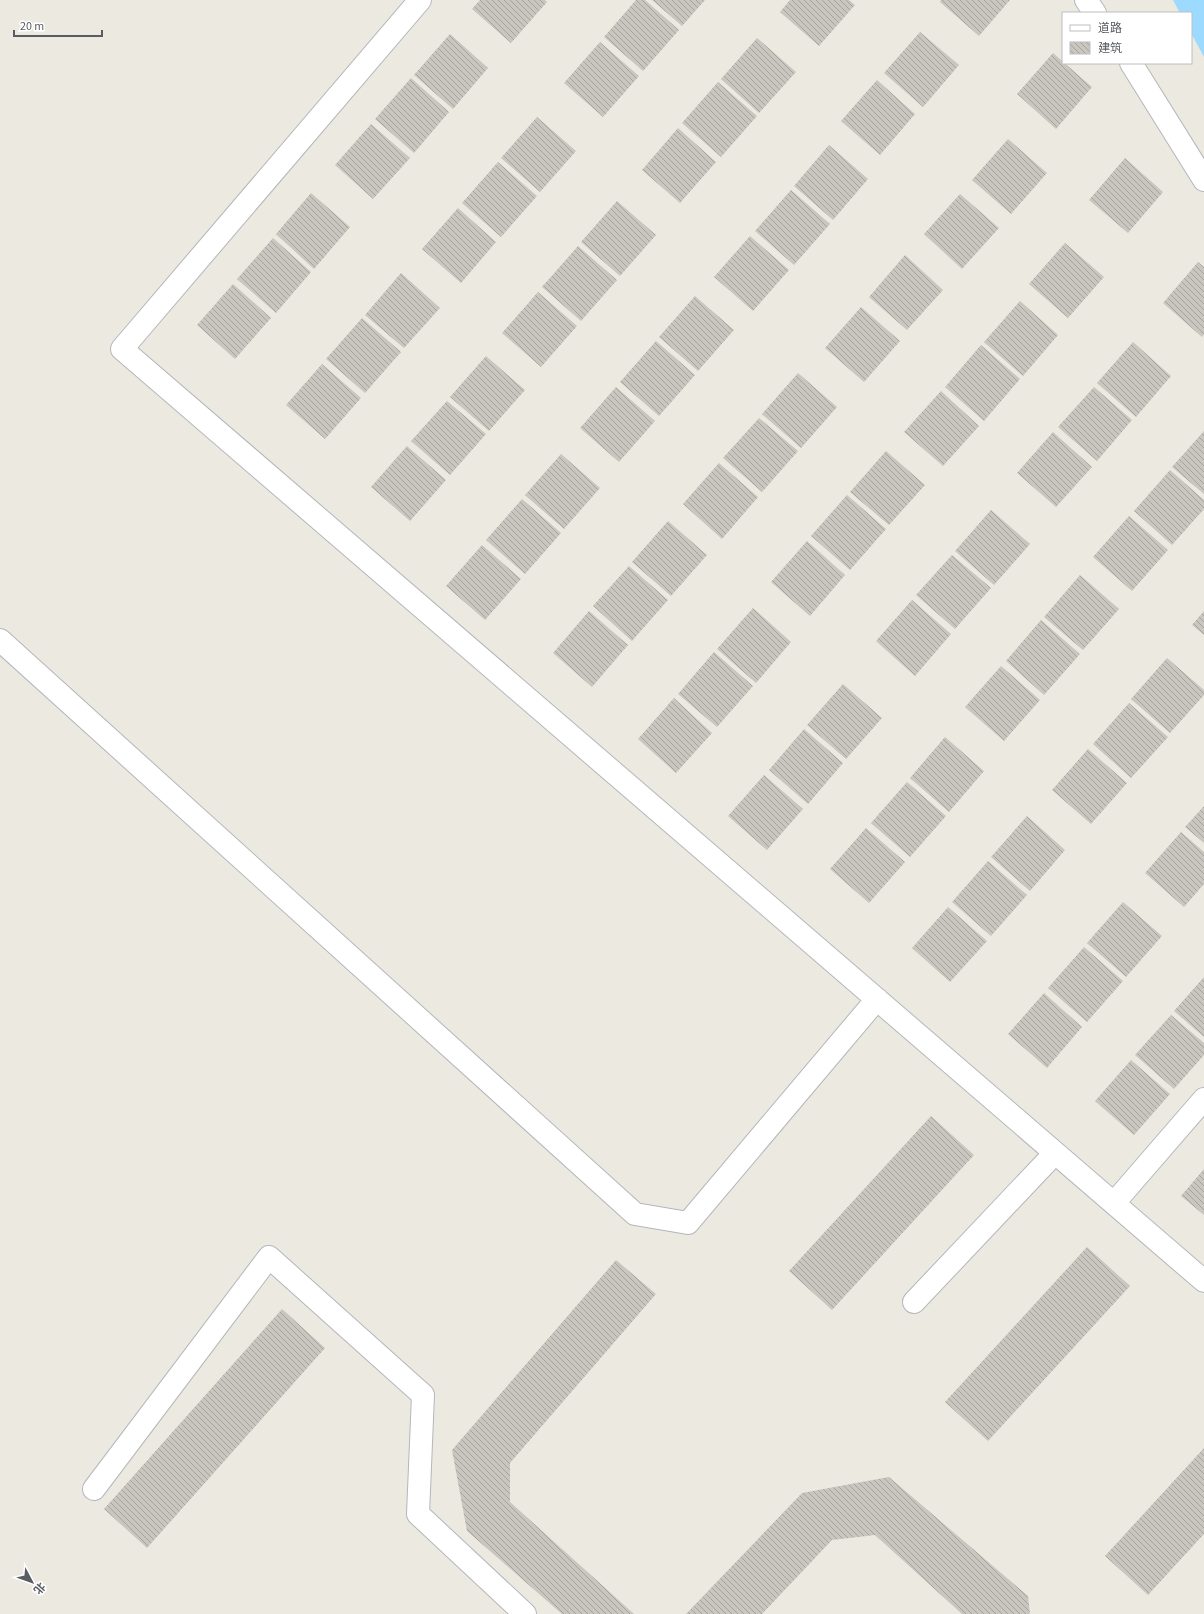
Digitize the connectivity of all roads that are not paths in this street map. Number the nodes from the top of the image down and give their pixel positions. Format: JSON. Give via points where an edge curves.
{"nodes":[{"id":1,"x":420,"y":0,"type":"edge"},
{"id":2,"x":1086,"y":0,"type":"edge"},
{"id":3,"x":1094,"y":12,"type":"edge"},
{"id":4,"x":1132,"y":64,"type":"edge"},
{"id":5,"x":1204,"y":180,"type":"edge"},
{"id":6,"x":0,"y":640,"type":"edge"},
{"id":7,"x":877,"y":999,"type":"junction"},
{"id":8,"x":1204,"y":1099,"type":"edge"},
{"id":9,"x":1055,"y":1153,"type":"junction"},
{"id":10,"x":1114,"y":1203,"type":"junction"},
{"id":11,"x":1204,"y":1281,"type":"edge"},
{"id":12,"x":914,"y":1302,"type":"dead end"},
{"id":13,"x":94,"y":1489,"type":"dead end"},
{"id":14,"x":525,"y":1614,"type":"edge"}],
"edges":[{"from":1,"to":7,"type":"street","via":[[122,349]]},
{"from":2,"to":3,"type":"street"},
{"from":4,"to":5,"type":"street"},
{"from":6,"to":7,"type":"street","via":[[635,1214],[688,1223]]},
{"from":7,"to":9,"type":"street"},
{"from":8,"to":10,"type":"street"},
{"from":9,"to":10,"type":"street"},
{"from":9,"to":12,"type":"street"},
{"from":10,"to":11,"type":"street"},
{"from":13,"to":14,"type":"street","via":[[269,1257],[423,1395],[418,1514]]}]}
